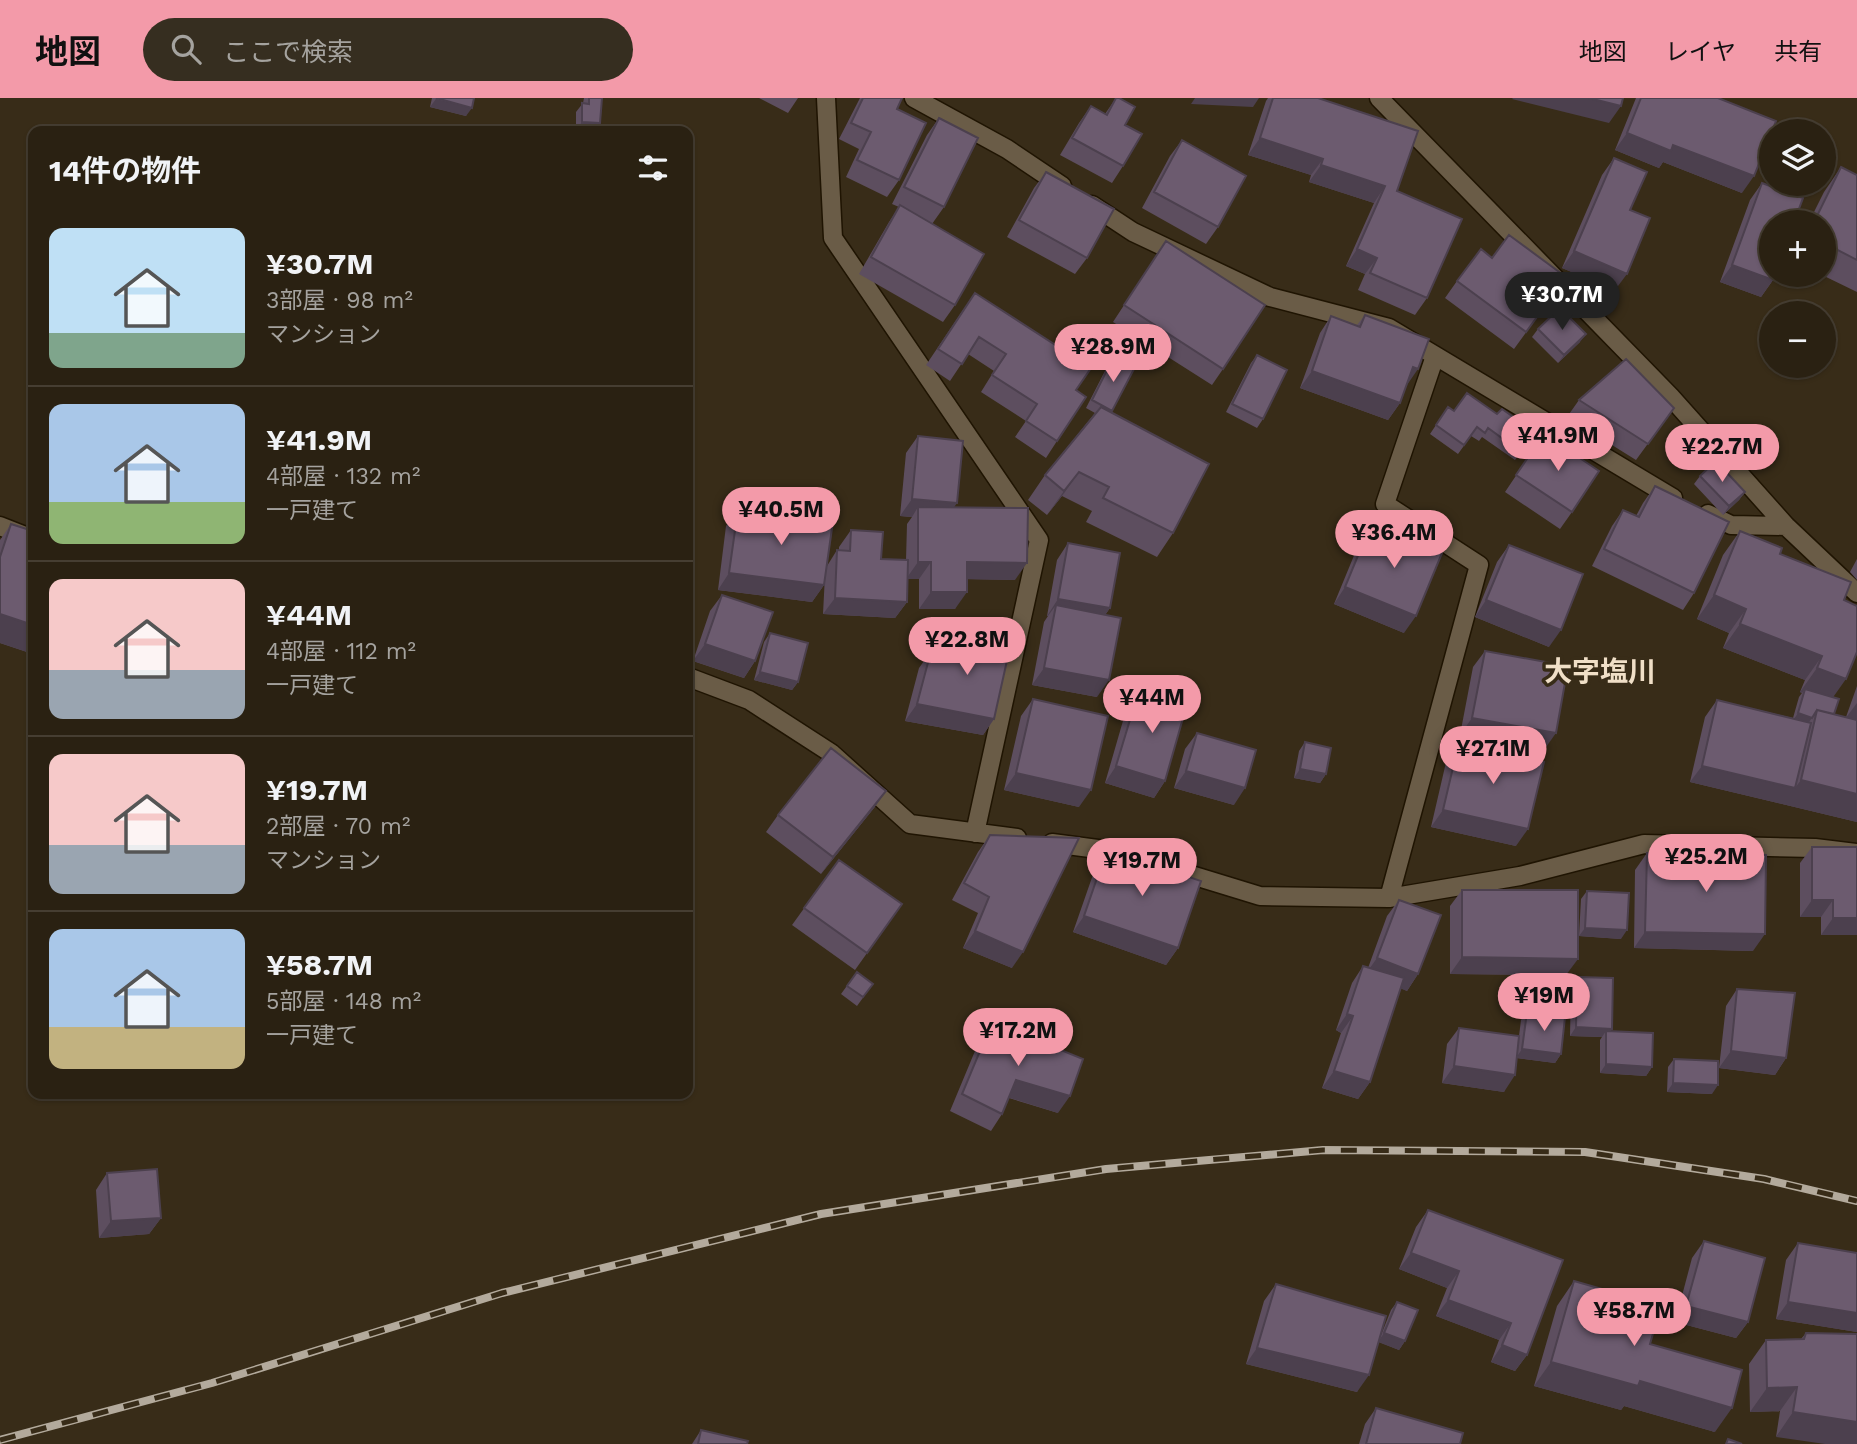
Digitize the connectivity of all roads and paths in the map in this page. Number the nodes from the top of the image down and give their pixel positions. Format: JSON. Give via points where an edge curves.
{"nodes":[{"id":1,"x":826,"y":98,"type":"edge"},
{"id":2,"x":914,"y":98,"type":"edge"},
{"id":3,"x":1379,"y":98,"type":"edge"},
{"id":4,"x":1435,"y":355,"type":"junction"},
{"id":5,"x":1786,"y":526,"type":"junction"},
{"id":6,"x":0,"y":527,"type":"edge"},
{"id":7,"x":28,"y":537,"type":"edge"},
{"id":8,"x":1857,"y":593,"type":"edge"},
{"id":9,"x":693,"y":679,"type":"edge"},
{"id":10,"x":975,"y":833,"type":"junction"},
{"id":11,"x":1857,"y":853,"type":"edge"},
{"id":12,"x":1389,"y":898,"type":"junction"}],
"edges":[{"from":1,"to":10,"type":"street","via":[[832,237],[1039,540]]},
{"from":2,"to":4,"type":"street","via":[[1007,149],[1133,232],[1270,297],[1389,328]]},
{"from":3,"to":5,"type":"street","via":[[1670,396]]},
{"from":4,"to":5,"type":"street","via":[[1731,525]]},
{"from":4,"to":12,"type":"street","via":[[1385,504],[1479,565]]},
{"from":5,"to":8,"type":"street"},
{"from":6,"to":7,"type":"street"},
{"from":9,"to":10,"type":"street","via":[[749,700],[831,753],[910,824]]},
{"from":10,"to":12,"type":"street","via":[[1113,851],[1260,896]]},
{"from":11,"to":12,"type":"street","via":[[1644,844],[1520,876]]}]}
